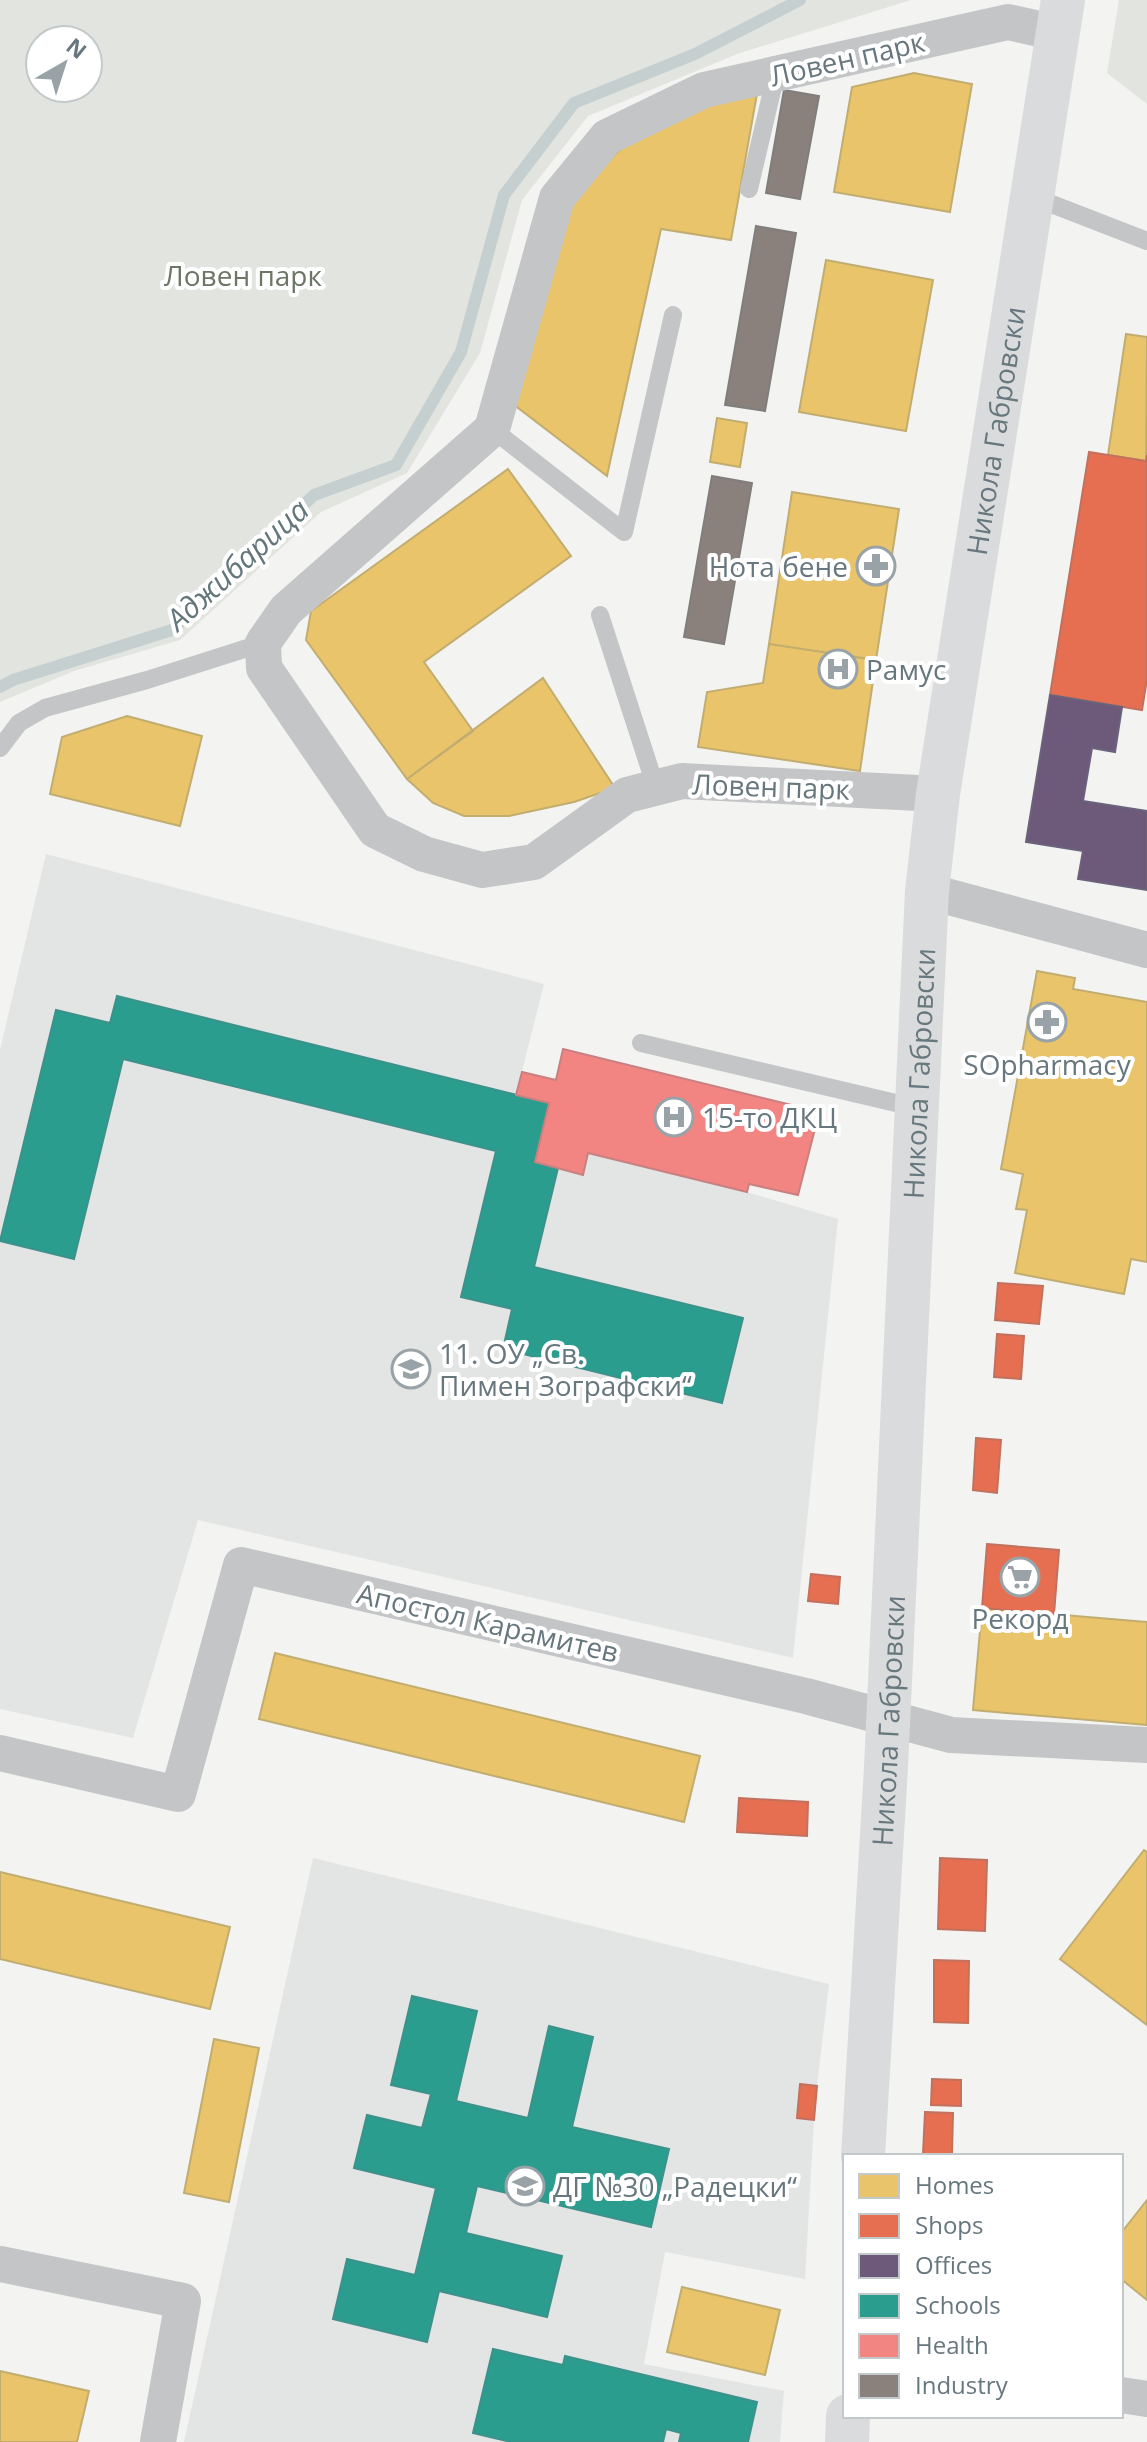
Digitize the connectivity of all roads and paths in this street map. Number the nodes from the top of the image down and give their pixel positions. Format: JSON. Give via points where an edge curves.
{"nodes":[{"id":1,"x":1060,"y":17,"type":"edge"},
{"id":2,"x":776,"y":74,"type":"junction"},
{"id":3,"x":749,"y":189,"type":"dead end"},
{"id":4,"x":1031,"y":196,"type":"junction"},
{"id":5,"x":1147,"y":241,"type":"edge"},
{"id":6,"x":673,"y":315,"type":"dead end"},
{"id":7,"x":492,"y":429,"type":"junction"},
{"id":8,"x":600,"y":615,"type":"dead end"},
{"id":9,"x":263,"y":643,"type":"junction"},
{"id":10,"x":0,"y":748,"type":"edge"},
{"id":11,"x":656,"y":788,"type":"junction"},
{"id":12,"x":938,"y":794,"type":"junction"},
{"id":13,"x":927,"y":891,"type":"junction"},
{"id":14,"x":1147,"y":950,"type":"edge"},
{"id":15,"x":641,"y":1043,"type":"dead end"},
{"id":16,"x":917,"y":1108,"type":"junction"},
{"id":17,"x":888,"y":1718,"type":"junction"},
{"id":18,"x":1147,"y":1745,"type":"edge"},
{"id":19,"x":0,"y":1753,"type":"edge"},
{"id":20,"x":863,"y":2154,"type":"edge"},
{"id":21,"x":0,"y":2264,"type":"edge"},
{"id":22,"x":1123,"y":2395,"type":"edge"},
{"id":23,"x":1147,"y":2399,"type":"edge"},
{"id":24,"x":848,"y":2418,"type":"edge"},
{"id":25,"x":158,"y":2442,"type":"edge"},
{"id":26,"x":847,"y":2442,"type":"edge"}],
"edges":[{"from":1,"to":2,"type":"street","name":"Ловен парк","via":[[1008,22]]},
{"from":1,"to":4,"type":"street","name":"Никола Габровски"},
{"from":2,"to":3,"type":"lane"},
{"from":2,"to":7,"type":"street","name":"Ловен парк","via":[[704,90],[607,137],[557,198]]},
{"from":4,"to":5,"type":"lane"},
{"from":4,"to":12,"type":"street","name":"Никола Габровски"},
{"from":6,"to":7,"type":"lane","via":[[624,532]]},
{"from":7,"to":9,"type":"street","via":[[286,610]]},
{"from":8,"to":11,"type":"lane"},
{"from":9,"to":10,"type":"lane","via":[[45,708],[19,723]]},
{"from":9,"to":11,"type":"street","name":"Ловен парк","via":[[264,668],[375,830],[424,854],[482,870],[534,862],[627,795]]},
{"from":11,"to":12,"type":"street","name":"Ловен парк","via":[[682,781]]},
{"from":12,"to":13,"type":"street","name":"Никола Габровски"},
{"from":13,"to":14,"type":"street"},
{"from":13,"to":16,"type":"street","name":"Никола Габровски"},
{"from":15,"to":16,"type":"lane"},
{"from":16,"to":17,"type":"street","name":"Никола Габровски"},
{"from":17,"to":18,"type":"street","name":"Апостол Карамитев","via":[[951,1735]]},
{"from":17,"to":19,"type":"street","name":"Апостол Карамитев","via":[[241,1565],[178,1794]]},
{"from":17,"to":20,"type":"street","name":"Никола Габровски"},
{"from":21,"to":25,"type":"street","via":[[183,2301]]},
{"from":22,"to":23,"type":"street"},
{"from":24,"to":26,"type":"street"}]}
